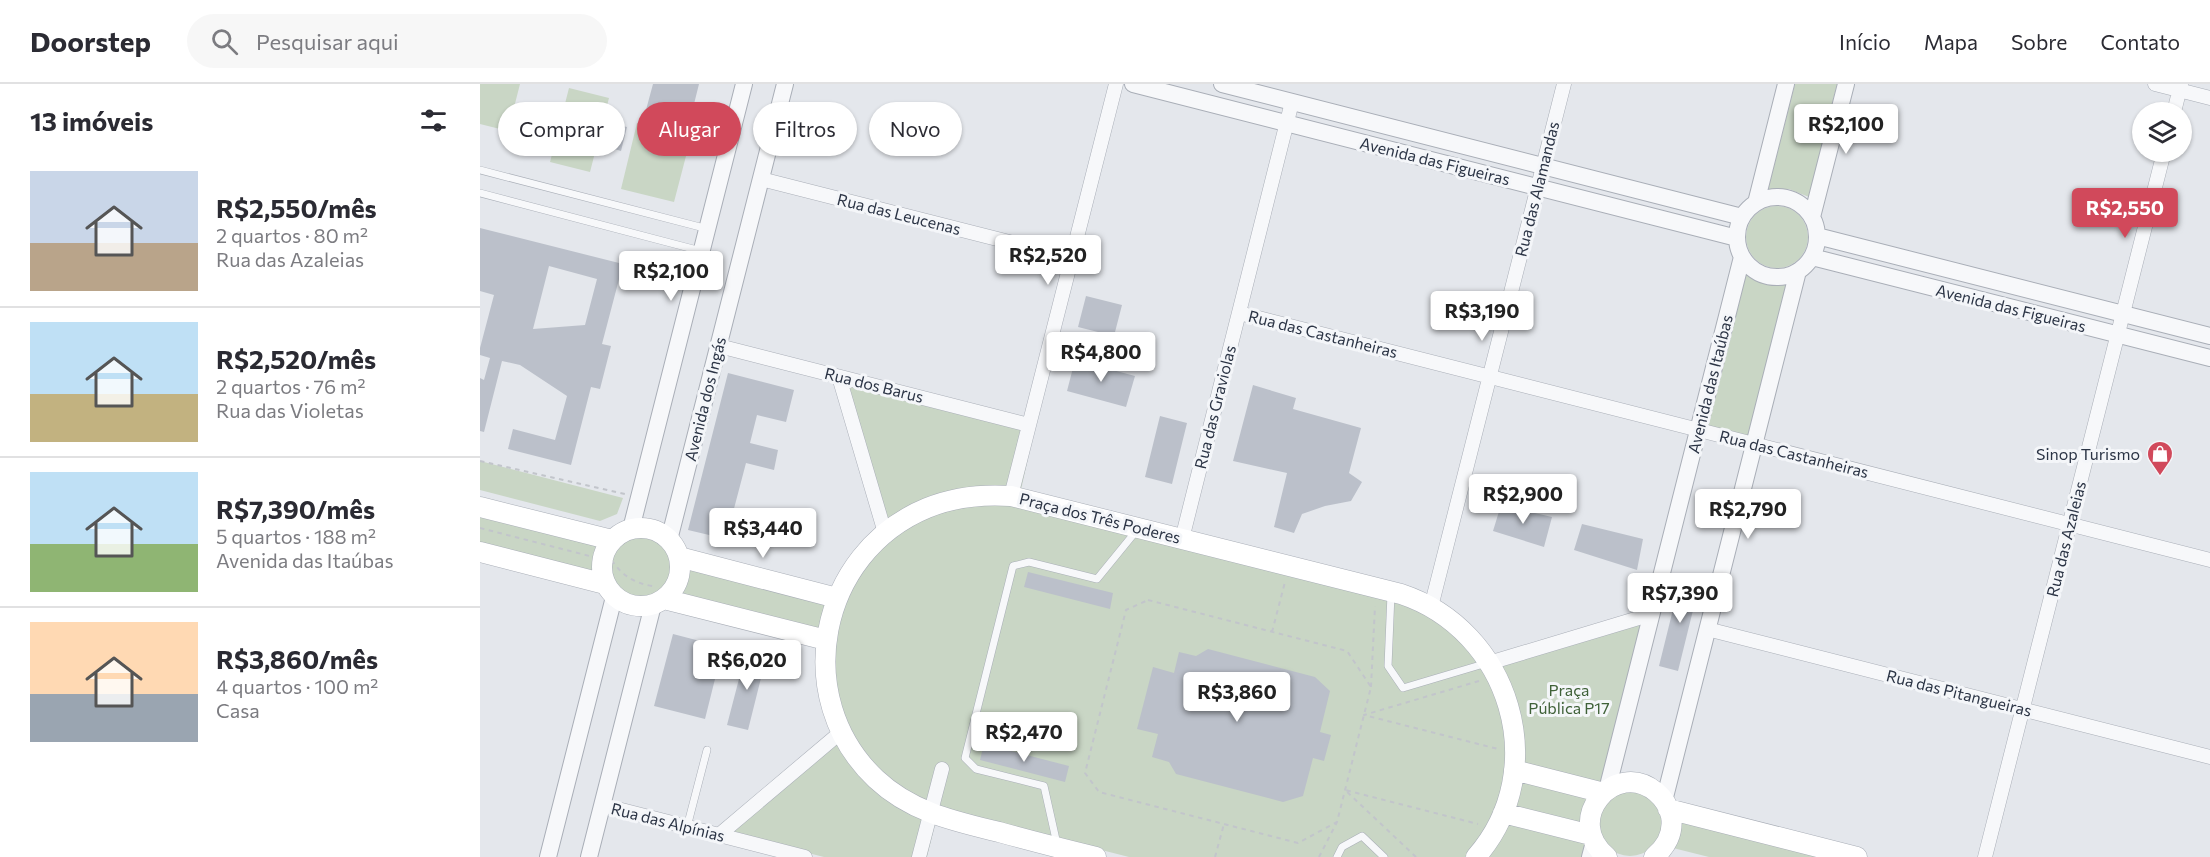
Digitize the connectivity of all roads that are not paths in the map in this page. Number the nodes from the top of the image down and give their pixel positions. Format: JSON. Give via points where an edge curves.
{"nodes":[{"id":1,"x":744,"y":84,"type":"edge"},
{"id":2,"x":785,"y":84,"type":"edge"},
{"id":3,"x":1116,"y":84,"type":"edge"},
{"id":4,"x":1133,"y":84,"type":"edge"},
{"id":5,"x":1222,"y":84,"type":"edge"},
{"id":6,"x":1564,"y":84,"type":"edge"},
{"id":7,"x":1786,"y":84,"type":"edge"},
{"id":8,"x":1846,"y":84,"type":"edge"},
{"id":9,"x":2155,"y":84,"type":"edge"},
{"id":10,"x":2180,"y":87,"type":"edge"},
{"id":11,"x":2210,"y":98,"type":"edge"},
{"id":12,"x":1292,"y":102,"type":"junction"},
{"id":13,"x":2176,"y":102,"type":"edge"},
{"id":14,"x":1287,"y":123,"type":"junction"},
{"id":15,"x":2161,"y":162,"type":"edge"},
{"id":16,"x":1543,"y":166,"type":"junction"},
{"id":17,"x":480,"y":170,"type":"edge"},
{"id":18,"x":761,"y":179,"type":"junction"},
{"id":19,"x":1538,"y":187,"type":"junction"},
{"id":20,"x":480,"y":193,"type":"edge"},
{"id":21,"x":1756,"y":203,"type":"junction"},
{"id":22,"x":1743,"y":217,"type":"junction"},
{"id":23,"x":1812,"y":217,"type":"junction"},
{"id":24,"x":708,"y":229,"type":"junction"},
{"id":25,"x":1817,"y":236,"type":"junction"},
{"id":26,"x":1737,"y":238,"type":"junction"},
{"id":27,"x":702,"y":251,"type":"junction"},
{"id":28,"x":1742,"y":257,"type":"junction"},
{"id":29,"x":1812,"y":257,"type":"junction"},
{"id":30,"x":1072,"y":258,"type":"junction"},
{"id":31,"x":1798,"y":271,"type":"junction"},
{"id":32,"x":1239,"y":313,"type":"junction"},
{"id":33,"x":2123,"y":313,"type":"junction"},
{"id":34,"x":2117,"y":335,"type":"junction"},
{"id":35,"x":2210,"y":336,"type":"edge"},
{"id":36,"x":718,"y":346,"type":"junction"},
{"id":37,"x":2210,"y":358,"type":"edge"},
{"id":38,"x":839,"y":376,"type":"junction"},
{"id":39,"x":1490,"y":376,"type":"junction"},
{"id":40,"x":1029,"y":425,"type":"junction"},
{"id":41,"x":1699,"y":430,"type":"junction"},
{"id":42,"x":1754,"y":444,"type":"junction"},
{"id":43,"x":1011,"y":496,"type":"junction"},
{"id":44,"x":480,"y":507,"type":"edge"},
{"id":45,"x":2069,"y":524,"type":"junction"},
{"id":46,"x":1139,"y":528,"type":"junction"},
{"id":47,"x":631,"y":529,"type":"junction"},
{"id":48,"x":885,"y":533,"type":"junction"},
{"id":49,"x":1182,"y":538,"type":"junction"},
{"id":50,"x":612,"y":540,"type":"junction"},
{"id":51,"x":669,"y":540,"type":"junction"},
{"id":52,"x":480,"y":552,"type":"edge"},
{"id":53,"x":679,"y":557,"type":"junction"},
{"id":54,"x":2210,"y":560,"type":"edge"},
{"id":55,"x":610,"y":590,"type":"junction"},
{"id":56,"x":1383,"y":590,"type":"junction"},
{"id":57,"x":837,"y":598,"type":"junction"},
{"id":58,"x":658,"y":602,"type":"junction"},
{"id":59,"x":1431,"y":607,"type":"junction"},
{"id":60,"x":1652,"y":614,"type":"junction"},
{"id":61,"x":1707,"y":629,"type":"junction"},
{"id":62,"x":826,"y":640,"type":"junction"},
{"id":63,"x":1493,"y":669,"type":"junction"},
{"id":64,"x":2022,"y":709,"type":"junction"},
{"id":65,"x":842,"y":732,"type":"junction"},
{"id":66,"x":707,"y":750,"type":"dead end"},
{"id":67,"x":2210,"y":757,"type":"edge"},
{"id":68,"x":1515,"y":761,"type":"junction"},
{"id":69,"x":942,"y":769,"type":"dead end"},
{"id":70,"x":1606,"y":792,"type":"junction"},
{"id":71,"x":602,"y":805,"type":"junction"},
{"id":72,"x":1666,"y":805,"type":"junction"},
{"id":73,"x":930,"y":814,"type":"junction"},
{"id":74,"x":1499,"y":821,"type":"junction"},
{"id":75,"x":687,"y":827,"type":"junction"},
{"id":76,"x":720,"y":835,"type":"junction"},
{"id":77,"x":1592,"y":845,"type":"edge"},
{"id":78,"x":1058,"y":847,"type":"junction"},
{"id":79,"x":1663,"y":855,"type":"edge"},
{"id":80,"x":548,"y":857,"type":"edge"},
{"id":81,"x":589,"y":857,"type":"edge"},
{"id":82,"x":804,"y":857,"type":"edge"},
{"id":83,"x":919,"y":857,"type":"edge"},
{"id":84,"x":1096,"y":857,"type":"edge"},
{"id":85,"x":1337,"y":857,"type":"edge"},
{"id":86,"x":1384,"y":857,"type":"edge"},
{"id":87,"x":1476,"y":857,"type":"edge"},
{"id":88,"x":1607,"y":857,"type":"edge"},
{"id":89,"x":1857,"y":857,"type":"edge"},
{"id":90,"x":1985,"y":857,"type":"edge"}],
"edges":[{"from":1,"to":24,"type":"street"},
{"from":2,"to":18,"type":"street","name":"Avenida dos Ingás"},
{"from":3,"to":30,"type":"street"},
{"from":4,"to":14,"type":"street","name":"Avenida das Figueiras"},
{"from":5,"to":12,"type":"street","name":"Avenida das Figueiras"},
{"from":6,"to":16,"type":"street","name":"Rua das Alamandas"},
{"from":7,"to":21,"type":"street"},
{"from":8,"to":23,"type":"street"},
{"from":9,"to":10,"type":"street"},
{"from":10,"to":11,"type":"street"},
{"from":10,"to":13,"type":"street"},
{"from":12,"to":14,"type":"street","name":"Rua das Graviolas"},
{"from":12,"to":16,"type":"street","name":"Avenida das Figueiras"},
{"from":14,"to":19,"type":"street","name":"Avenida das Figueiras"},
{"from":14,"to":32,"type":"street","name":"Rua das Graviolas"},
{"from":15,"to":33,"type":"street","name":"Rua das Azaleias"},
{"from":16,"to":19,"type":"street","name":"Rua das Alamandas"},
{"from":16,"to":22,"type":"street","name":"Avenida das Figueiras"},
{"from":17,"to":24,"type":"lane"},
{"from":18,"to":30,"type":"street","name":"Rua das Leucenas"},
{"from":18,"to":36,"type":"street","name":"Avenida dos Ingás"},
{"from":19,"to":26,"type":"street","name":"Avenida das Figueiras"},
{"from":19,"to":39,"type":"street","name":"Rua das Alamandas"},
{"from":20,"to":27,"type":"lane"},
{"from":21,"to":22,"type":"street"},
{"from":21,"to":23,"type":"street","via":[[1770,197],[1792,199]]},
{"from":22,"to":26,"type":"street"},
{"from":23,"to":25,"type":"street"},
{"from":24,"to":27,"type":"street"},
{"from":25,"to":29,"type":"street"},
{"from":25,"to":33,"type":"street","name":"Avenida das Figueiras"},
{"from":26,"to":28,"type":"street"},
{"from":27,"to":47,"type":"street"},
{"from":28,"to":31,"type":"street","via":[[1765,275],[1785,276]]},
{"from":28,"to":41,"type":"street","name":"Avenida das Itaúbas"},
{"from":29,"to":31,"type":"street"},
{"from":29,"to":34,"type":"street","name":"Avenida das Figueiras"},
{"from":30,"to":40,"type":"street"},
{"from":31,"to":42,"type":"street"},
{"from":32,"to":39,"type":"street","name":"Rua das Castanheiras"},
{"from":32,"to":49,"type":"street","name":"Rua das Graviolas"},
{"from":33,"to":34,"type":"street","name":"Rua das Azaleias"},
{"from":33,"to":35,"type":"street","name":"Avenida das Figueiras"},
{"from":34,"to":37,"type":"street","name":"Avenida das Figueiras"},
{"from":34,"to":45,"type":"street","name":"Rua das Azaleias"},
{"from":36,"to":38,"type":"street","name":"Rua dos Barus"},
{"from":36,"to":51,"type":"street","name":"Avenida dos Ingás"},
{"from":38,"to":40,"type":"street","name":"Rua dos Barus"},
{"from":38,"to":48,"type":"street"},
{"from":39,"to":41,"type":"street","name":"Rua das Castanheiras"},
{"from":39,"to":59,"type":"street","name":"Rua das Alamandas"},
{"from":40,"to":43,"type":"street"},
{"from":41,"to":42,"type":"street","name":"Rua das Castanheiras"},
{"from":41,"to":60,"type":"street","name":"Avenida das Itaúbas"},
{"from":42,"to":45,"type":"street","name":"Rua das Castanheiras"},
{"from":42,"to":61,"type":"street"},
{"from":43,"to":46,"type":"main road","name":"Praça dos Três Poderes"},
{"from":43,"to":48,"type":"main road","name":"Praça dos Três Poderes","via":[[968,496],[946,501],[906,518]]},
{"from":44,"to":50,"type":"main road"},
{"from":45,"to":54,"type":"street","name":"Rua das Castanheiras"},
{"from":45,"to":64,"type":"street","name":"Rua das Azaleias"},
{"from":46,"to":49,"type":"main road","name":"Praça dos Três Poderes"},
{"from":46,"to":78,"type":"lane","via":[[1097,579],[1029,562],[1014,566],[965,758],[976,769],[1044,786]]},
{"from":47,"to":50,"type":"main road"},
{"from":47,"to":51,"type":"main road","via":[[652,530]]},
{"from":48,"to":57,"type":"main road","name":"Praça dos Três Poderes","via":[[858,561]]},
{"from":49,"to":56,"type":"main road","name":"Praça dos Três Poderes"},
{"from":50,"to":55,"type":"main road","via":[[601,569]]},
{"from":51,"to":53,"type":"main road"},
{"from":52,"to":55,"type":"main road"},
{"from":53,"to":57,"type":"main road"},
{"from":53,"to":58,"type":"main road","via":[[675,588]]},
{"from":55,"to":58,"type":"main road","via":[[634,606]]},
{"from":55,"to":80,"type":"street"},
{"from":56,"to":59,"type":"main road","name":"Praça dos Três Poderes"},
{"from":56,"to":63,"type":"lane","via":[[1388,666],[1403,688]]},
{"from":57,"to":62,"type":"main road","name":"Praça dos Três Poderes"},
{"from":58,"to":62,"type":"main road"},
{"from":58,"to":71,"type":"street"},
{"from":59,"to":63,"type":"main road","name":"Praça dos Três Poderes","via":[[1465,633]]},
{"from":60,"to":63,"type":"street"},
{"from":60,"to":70,"type":"street","name":"Avenida das Itaúbas"},
{"from":61,"to":64,"type":"street","name":"Rua das Pitangueiras"},
{"from":61,"to":72,"type":"street"},
{"from":62,"to":65,"type":"main road","name":"Praça dos Três Poderes","via":[[827,684]]},
{"from":63,"to":68,"type":"main road","name":"Praça dos Três Poderes","via":[[1509,707]]},
{"from":64,"to":67,"type":"street","name":"Rua das Pitangueiras"},
{"from":64,"to":90,"type":"street","name":"Rua das Azaleias"},
{"from":65,"to":73,"type":"main road","name":"Praça dos Três Poderes","via":[[875,778]]},
{"from":65,"to":76,"type":"street"},
{"from":66,"to":75,"type":"lane"},
{"from":68,"to":70,"type":"main road"},
{"from":68,"to":74,"type":"main road","name":"Praça dos Três Poderes","via":[[1510,793]]},
{"from":69,"to":73,"type":"street"},
{"from":70,"to":72,"type":"main road","via":[[1622,784],[1639,784],[1653,790]]},
{"from":70,"to":77,"type":"main road","via":[[1596,801],[1590,816]]},
{"from":71,"to":75,"type":"street","name":"Rua das Alpínias"},
{"from":71,"to":81,"type":"street"},
{"from":72,"to":79,"type":"main road","via":[[1671,824]]},
{"from":72,"to":89,"type":"main road"},
{"from":73,"to":78,"type":"main road","name":"Praça dos Três Poderes"},
{"from":73,"to":83,"type":"street"},
{"from":74,"to":77,"type":"main road"},
{"from":74,"to":87,"type":"main road","name":"Praça dos Três Poderes"},
{"from":75,"to":76,"type":"street","name":"Rua das Alpínias"},
{"from":76,"to":82,"type":"street","name":"Rua das Alpínias"},
{"from":77,"to":88,"type":"main road"},
{"from":78,"to":84,"type":"main road","name":"Praça dos Três Poderes"},
{"from":85,"to":86,"type":"lane","via":[[1342,847],[1362,836]]}]}
